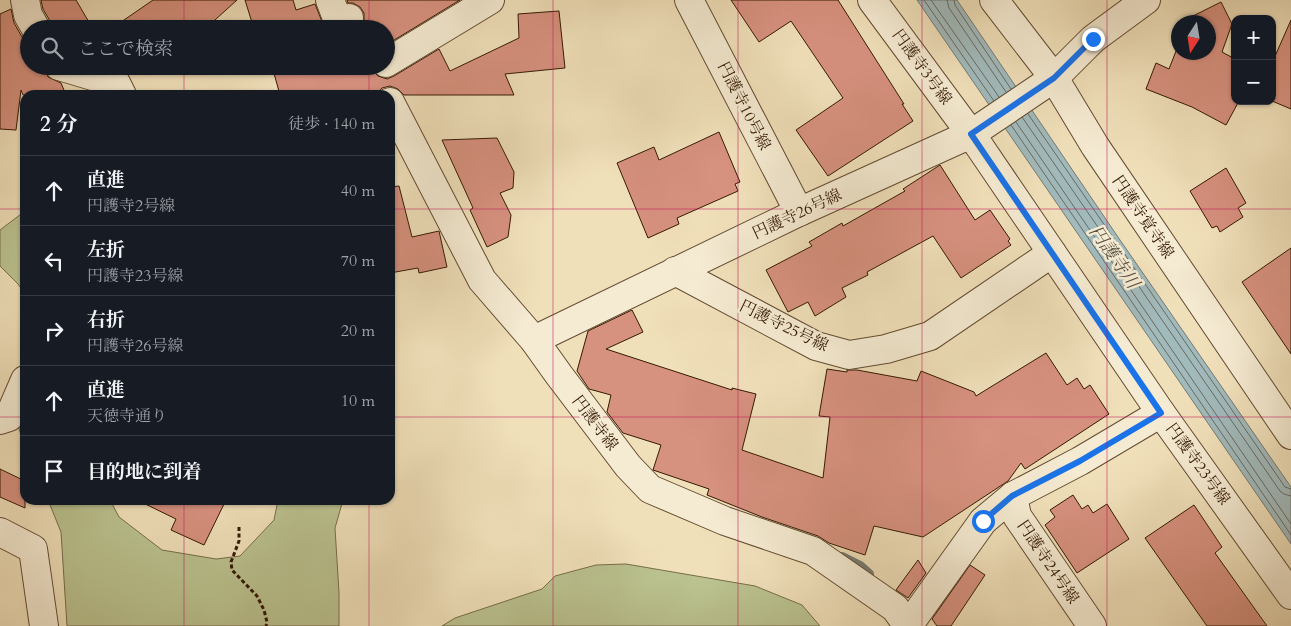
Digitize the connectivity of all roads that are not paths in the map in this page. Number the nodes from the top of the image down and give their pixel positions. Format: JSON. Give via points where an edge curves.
{"nodes":[{"id":1,"x":25,"y":0,"type":"edge"},
{"id":2,"x":490,"y":0,"type":"edge"},
{"id":3,"x":689,"y":0,"type":"edge"},
{"id":4,"x":872,"y":0,"type":"edge"},
{"id":5,"x":994,"y":0,"type":"edge"},
{"id":6,"x":1146,"y":0,"type":"edge"},
{"id":7,"x":31,"y":20,"type":"edge"},
{"id":8,"x":395,"y":57,"type":"edge"},
{"id":9,"x":89,"y":75,"type":"edge"},
{"id":10,"x":380,"y":75,"type":"edge"},
{"id":11,"x":1044,"y":85,"type":"junction"},
{"id":12,"x":120,"y":90,"type":"edge"},
{"id":13,"x":385,"y":90,"type":"edge"},
{"id":14,"x":982,"y":127,"type":"junction"},
{"id":15,"x":397,"y":129,"type":"edge"},
{"id":16,"x":799,"y":212,"type":"junction"},
{"id":17,"x":1052,"y":253,"type":"junction"},
{"id":18,"x":675,"y":271,"type":"junction"},
{"id":19,"x":534,"y":340,"type":"junction"},
{"id":20,"x":20,"y":392,"type":"edge"},
{"id":21,"x":1161,"y":413,"type":"junction"},
{"id":22,"x":0,"y":420,"type":"edge"},
{"id":23,"x":1291,"y":434,"type":"edge"},
{"id":24,"x":1012,"y":496,"type":"junction"},
{"id":25,"x":0,"y":532,"type":"edge"},
{"id":26,"x":1291,"y":594,"type":"edge"},
{"id":27,"x":44,"y":626,"type":"edge"},
{"id":28,"x":908,"y":626,"type":"edge"},
{"id":29,"x":1092,"y":626,"type":"edge"}],
"edges":[{"from":1,"to":7,"type":"street"},
{"from":2,"to":8,"type":"street"},
{"from":3,"to":16,"type":"street","name":"円護寺10号線"},
{"from":4,"to":14,"type":"street","name":"円護寺3号線"},
{"from":5,"to":11,"type":"street","name":"円護寺覚寺線"},
{"from":6,"to":11,"type":"street","name":"円護寺26号線","via":[[1093,39]]},
{"from":9,"to":12,"type":"street","via":[[116,83]]},
{"from":10,"to":13,"type":"street"},
{"from":11,"to":14,"type":"street","name":"円護寺26号線"},
{"from":11,"to":23,"type":"street","name":"円護寺覚寺線","via":[[1095,146]]},
{"from":14,"to":16,"type":"street","name":"円護寺26号線"},
{"from":14,"to":17,"type":"street","name":"円護寺23号線"},
{"from":15,"to":19,"type":"street","name":"円護寺線","via":[[482,280]]},
{"from":16,"to":18,"type":"street","name":"円護寺26号線"},
{"from":17,"to":18,"type":"street","name":"円護寺25号線","via":[[930,336],[850,355],[816,346]]},
{"from":17,"to":21,"type":"street","name":"円護寺23号線"},
{"from":18,"to":19,"type":"street","name":"円護寺26号線"},
{"from":19,"to":28,"type":"street","name":"円護寺線","via":[[628,466],[650,489],[725,522],[813,551],[896,608]]},
{"from":20,"to":22,"type":"street","via":[[9,417]]},
{"from":21,"to":24,"type":"street","via":[[1080,461]]},
{"from":21,"to":26,"type":"street","name":"円護寺23号線"},
{"from":24,"to":28,"type":"street","via":[[983,521]]},
{"from":24,"to":29,"type":"street","name":"円護寺24号線","via":[[1017,516]]},
{"from":25,"to":27,"type":"street","via":[[33,549]]}]}
